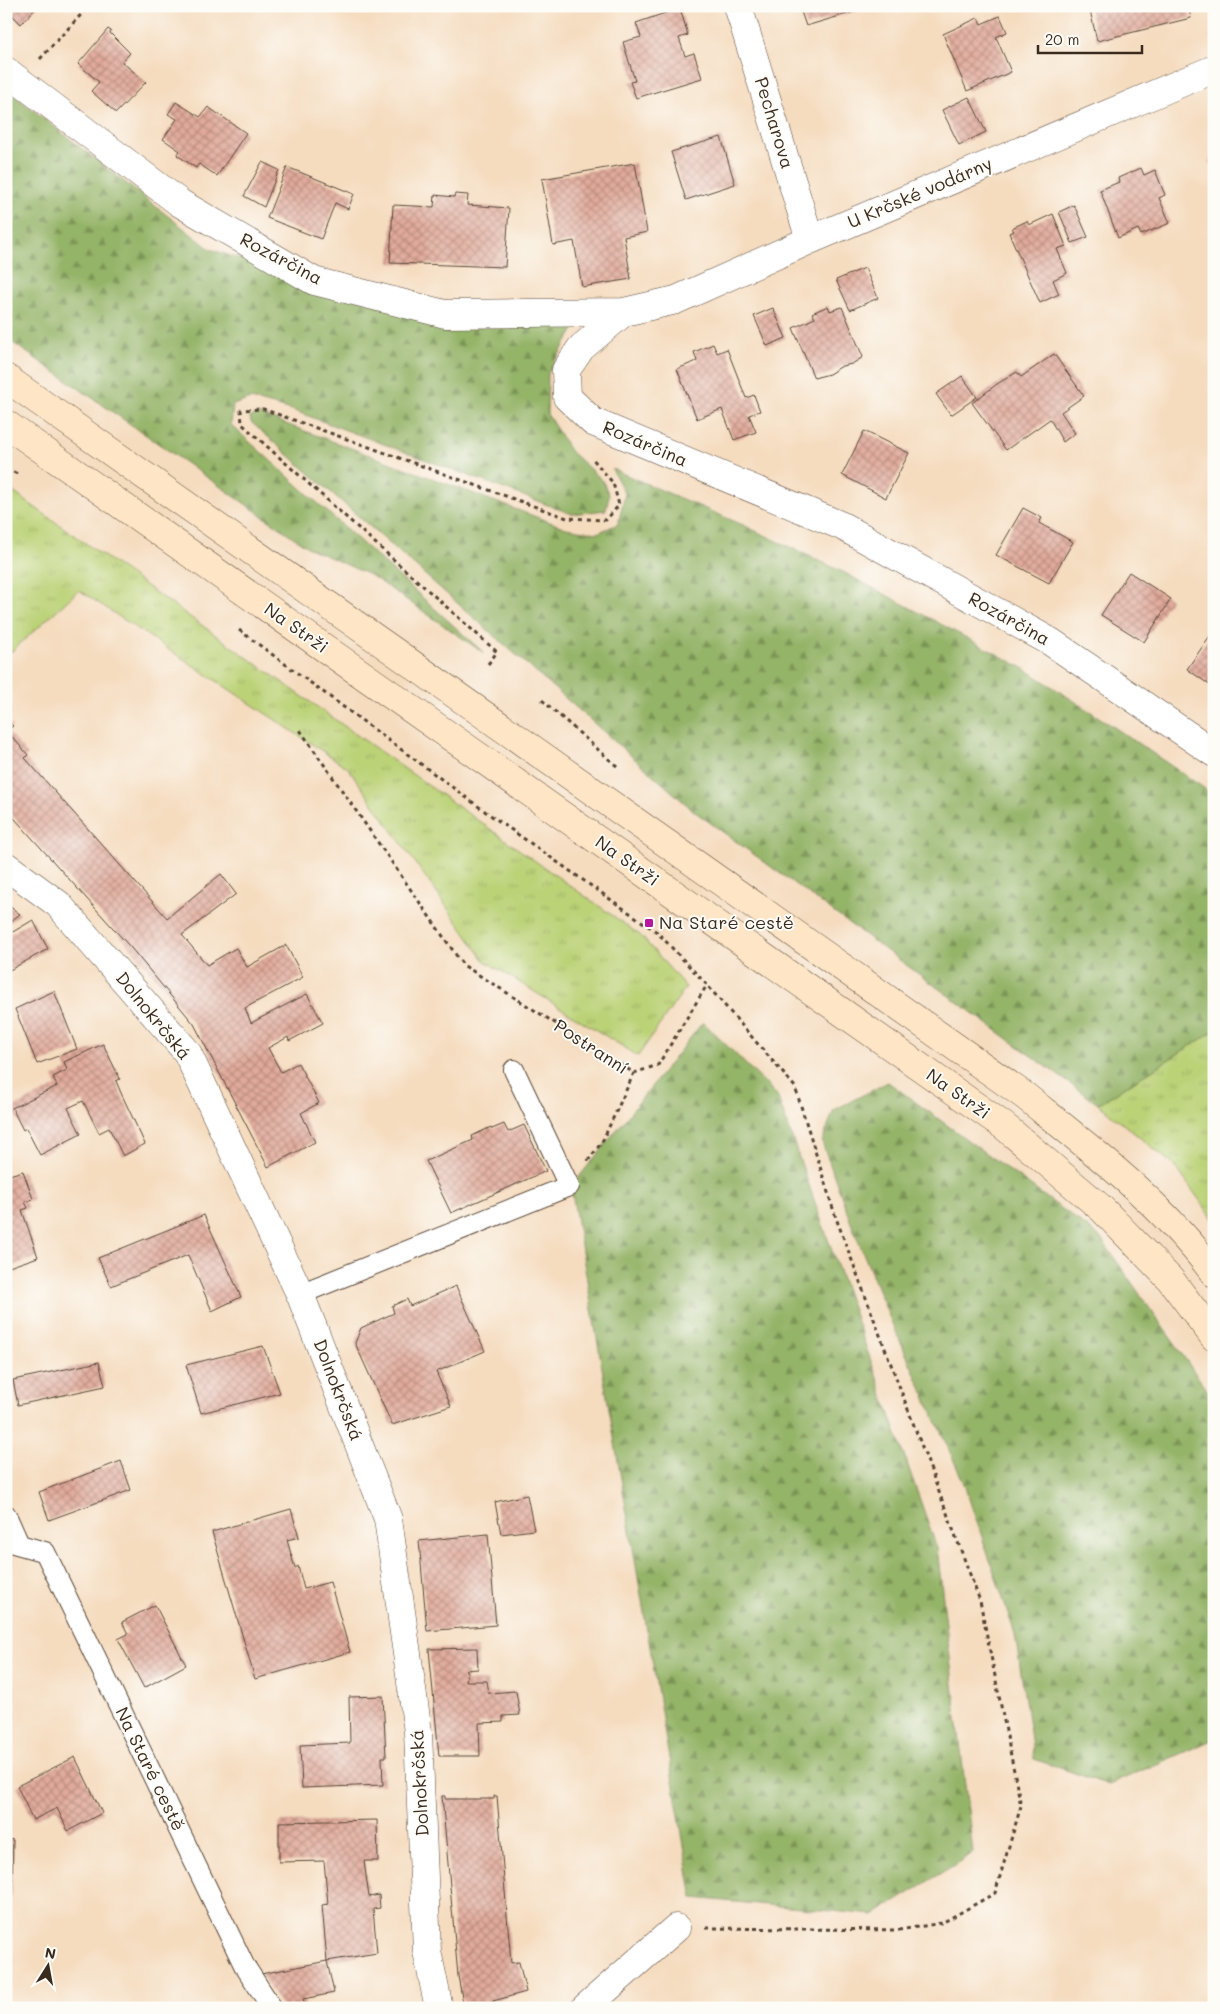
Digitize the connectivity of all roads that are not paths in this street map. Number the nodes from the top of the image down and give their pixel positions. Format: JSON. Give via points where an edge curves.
{"nodes":[{"id":1,"x":738,"y":6,"type":"edge"},
{"id":2,"x":1214,"y":69,"type":"edge"},
{"id":3,"x":13,"y":76,"type":"edge"},
{"id":4,"x":810,"y":240,"type":"junction"},
{"id":5,"x":624,"y":312,"type":"junction"},
{"id":6,"x":6,"y":378,"type":"edge"},
{"id":7,"x":6,"y":424,"type":"edge"},
{"id":8,"x":1214,"y":753,"type":"edge"},
{"id":9,"x":6,"y":866,"type":"edge"},
{"id":10,"x":514,"y":1070,"type":"dead end"},
{"id":11,"x":1214,"y":1273,"type":"edge"},
{"id":12,"x":300,"y":1294,"type":"junction"},
{"id":13,"x":1214,"y":1337,"type":"edge"},
{"id":14,"x":6,"y":1515,"type":"edge"},
{"id":15,"x":12,"y":1542,"type":"edge"},
{"id":16,"x":676,"y":1928,"type":"road end"},
{"id":17,"x":272,"y":2008,"type":"edge"},
{"id":18,"x":439,"y":2008,"type":"edge"},
{"id":19,"x":585,"y":2008,"type":"edge"}],
"edges":[{"from":1,"to":4,"type":"street","name":"Pecharova"},
{"from":2,"to":4,"type":"street","name":"U Krčské vodárny"},
{"from":3,"to":5,"type":"street","name":"Rozárčina","via":[[180,203],[314,281],[445,314]]},
{"from":4,"to":5,"type":"street","name":"U Krčské vodárny","via":[[676,300]]},
{"from":5,"to":8,"type":"street","name":"Rozárčina","via":[[581,348],[566,370],[567,397],[593,422],[842,526],[1050,642]]},
{"from":6,"to":11,"type":"street","via":[[1025,1096],[1124,1176],[1199,1253]]},
{"from":7,"to":13,"type":"street","name":"Na Strži","via":[[1004,1126],[1101,1208],[1170,1279]]},
{"from":9,"to":12,"type":"street","name":"Dolnokrčská","via":[[58,904],[187,1052]]},
{"from":10,"to":12,"type":"lane","via":[[569,1186]]},
{"from":12,"to":18,"type":"street","name":"Dolnokrčská","via":[[388,1519],[418,1732],[428,1951]]},
{"from":14,"to":15,"type":"lane","name":"Na Staré cestě"},
{"from":15,"to":17,"type":"lane","name":"Na Staré cestě","via":[[45,1552],[244,1965]]},
{"from":16,"to":19,"type":"street"}]}
